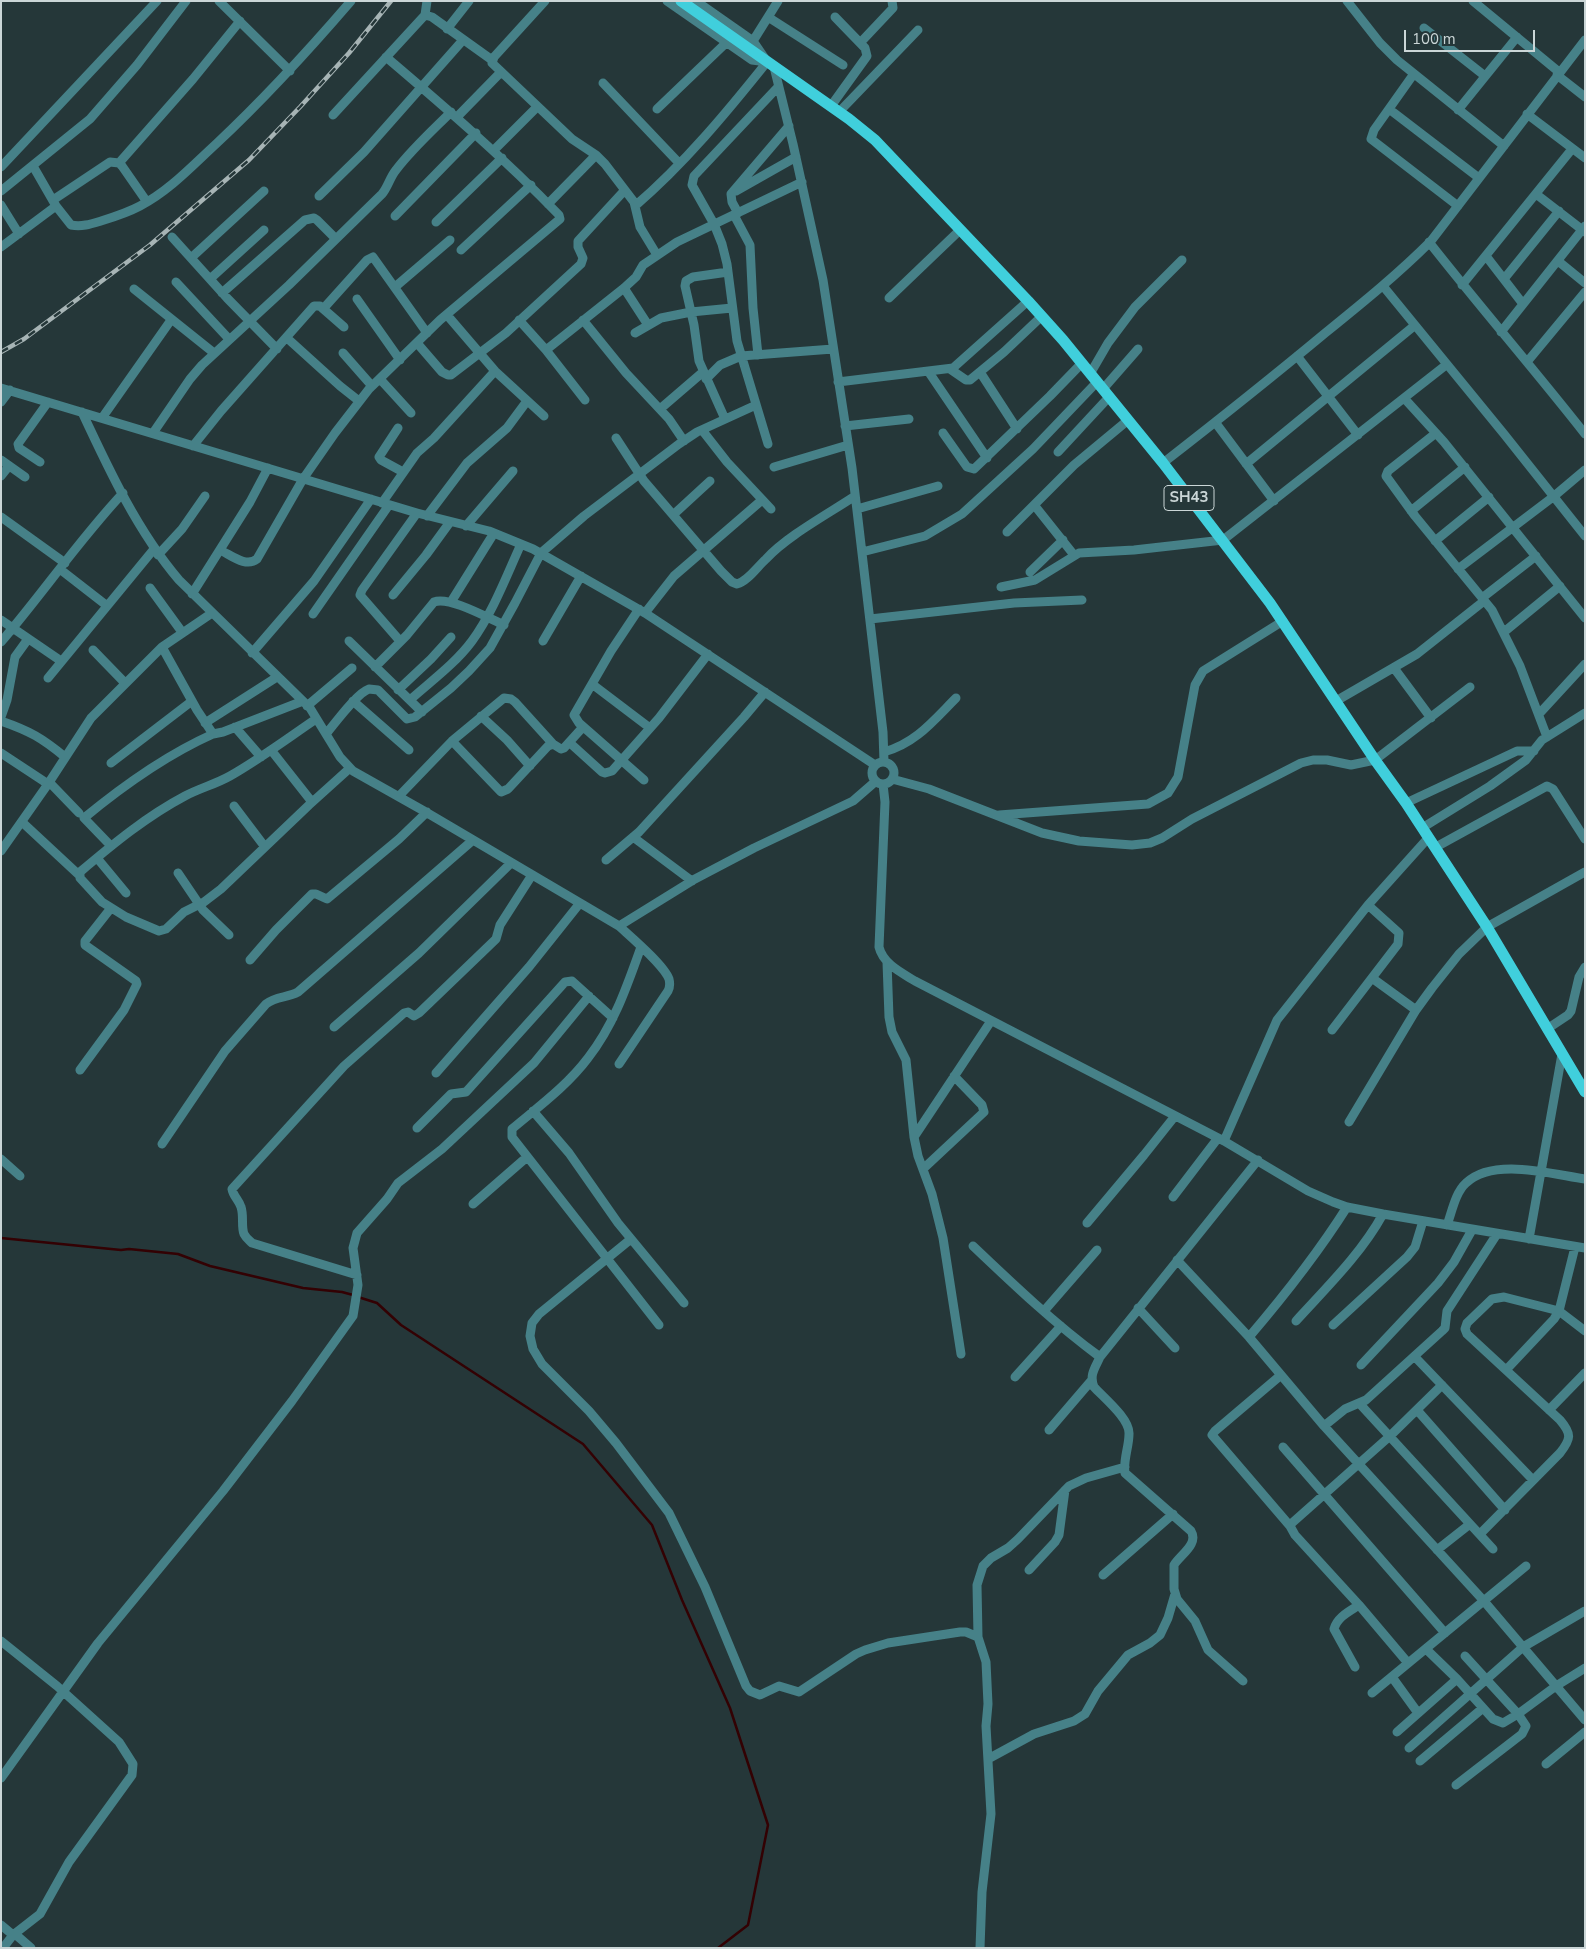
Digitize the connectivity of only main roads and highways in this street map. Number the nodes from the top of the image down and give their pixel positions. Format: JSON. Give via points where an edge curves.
{"nodes":[{"id":1,"x":681,"y":1,"type":"edge"},
{"id":2,"x":1585,"y":1092,"type":"edge"}],
"edges":[{"from":1,"to":2,"type":"main road","number":"SH43","via":[[875,140],[1042,316],[1082,363],[1283,620],[1436,847]]}]}
